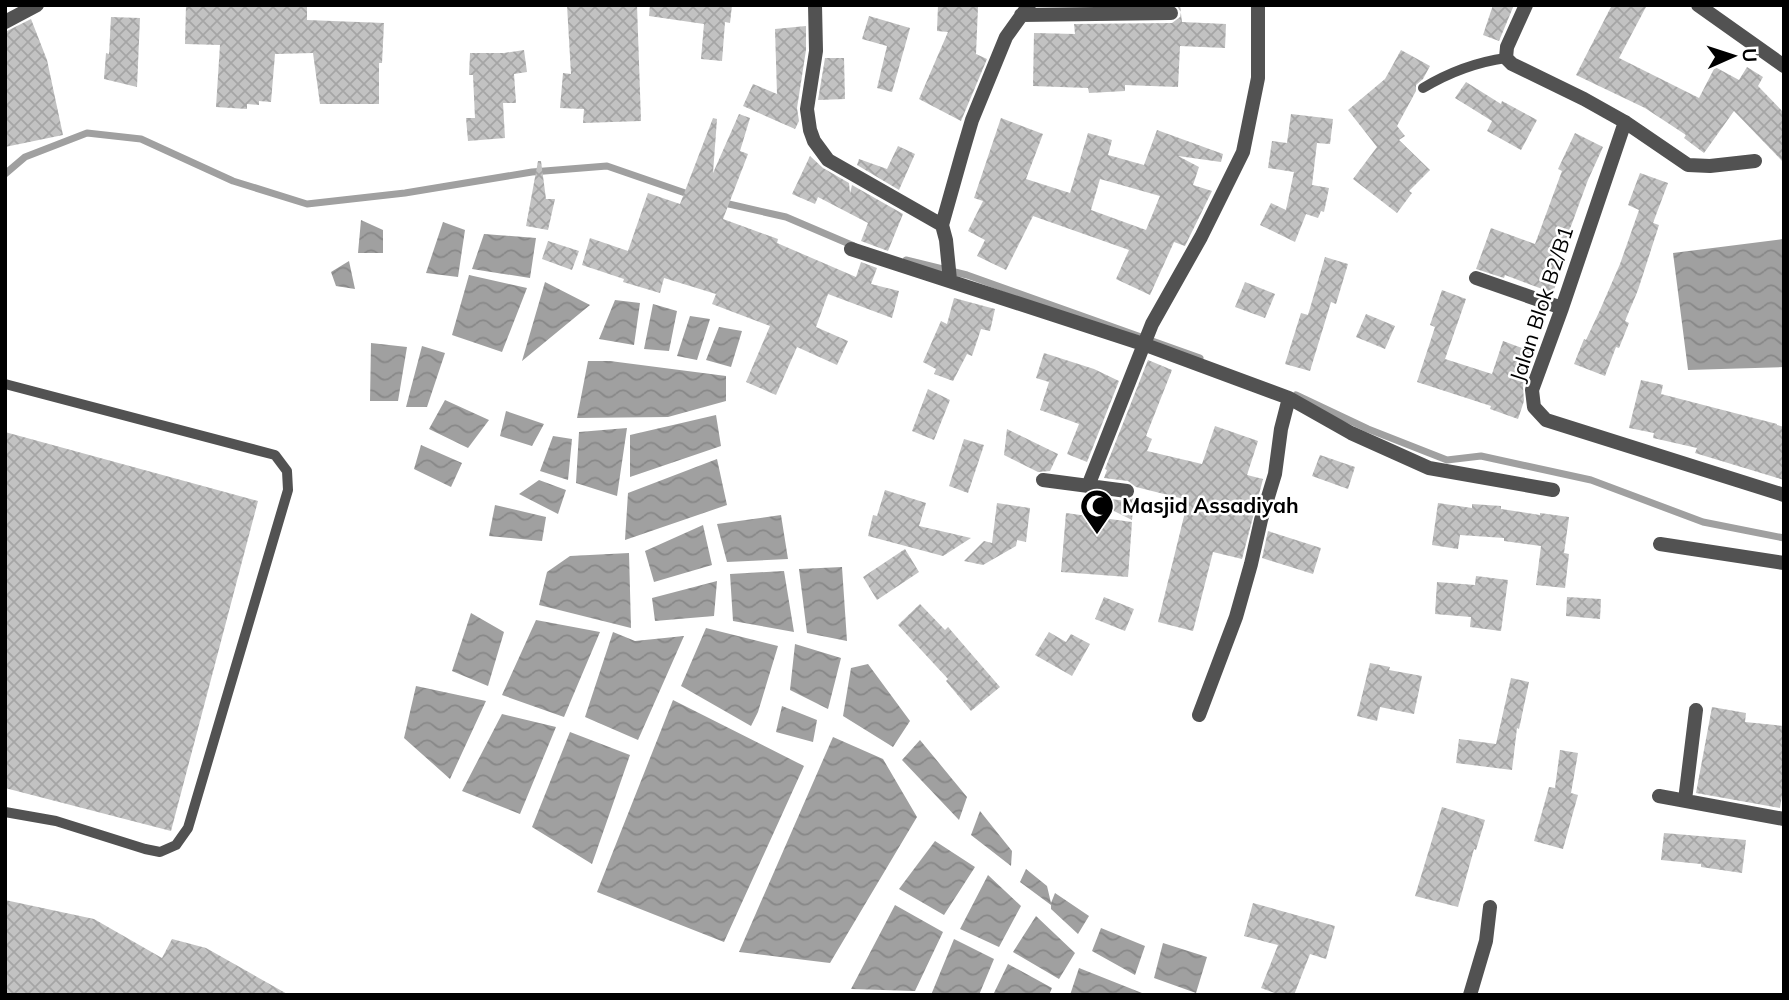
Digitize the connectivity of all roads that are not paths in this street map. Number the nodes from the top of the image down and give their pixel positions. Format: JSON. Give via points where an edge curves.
{"nodes":[{"id":1,"x":37,"y":5,"type":"edge"},
{"id":2,"x":815,"y":5,"type":"edge"},
{"id":3,"x":1258,"y":5,"type":"edge"},
{"id":4,"x":1526,"y":5,"type":"edge"},
{"id":5,"x":1698,"y":5,"type":"edge"},
{"id":6,"x":1025,"y":10,"type":"edge"},
{"id":7,"x":1062,"y":10,"type":"edge"},
{"id":8,"x":1171,"y":13,"type":"dead end"},
{"id":9,"x":5,"y":22,"type":"edge"},
{"id":10,"x":1506,"y":58,"type":"junction"},
{"id":11,"x":1784,"y":66,"type":"edge"},
{"id":12,"x":1423,"y":88,"type":"dead end"},
{"id":13,"x":1625,"y":122,"type":"junction"},
{"id":14,"x":1755,"y":161,"type":"dead end"},
{"id":15,"x":942,"y":225,"type":"junction"},
{"id":16,"x":852,"y":249,"type":"dead end"},
{"id":17,"x":948,"y":277,"type":"junction"},
{"id":18,"x":1476,"y":278,"type":"dead end"},
{"id":19,"x":1562,"y":308,"type":"junction"},
{"id":20,"x":1144,"y":342,"type":"junction"},
{"id":21,"x":5,"y":384,"type":"edge"},
{"id":22,"x":1289,"y":398,"type":"junction"},
{"id":23,"x":1043,"y":480,"type":"dead end"},
{"id":24,"x":1088,"y":486,"type":"junction"},
{"id":25,"x":1553,"y":490,"type":"dead end"},
{"id":26,"x":1127,"y":491,"type":"dead end"},
{"id":27,"x":1784,"y":495,"type":"edge"},
{"id":28,"x":1660,"y":544,"type":"dead end"},
{"id":29,"x":1784,"y":562,"type":"edge"},
{"id":30,"x":1696,"y":710,"type":"dead end"},
{"id":31,"x":1199,"y":715,"type":"dead end"},
{"id":32,"x":1659,"y":796,"type":"dead end"},
{"id":33,"x":1685,"y":800,"type":"junction"},
{"id":34,"x":5,"y":812,"type":"edge"},
{"id":35,"x":1784,"y":818,"type":"edge"},
{"id":36,"x":1490,"y":907,"type":"dead end"},
{"id":37,"x":1470,"y":995,"type":"edge"}],
"edges":[{"from":1,"to":9,"type":"street"},
{"from":2,"to":15,"type":"street","via":[[817,51],[807,109],[814,141],[828,160]]},
{"from":3,"to":20,"type":"street","via":[[1258,78],[1243,152]]},
{"from":4,"to":10,"type":"street"},
{"from":5,"to":11,"type":"street"},
{"from":6,"to":7,"type":"street"},
{"from":6,"to":15,"type":"street","via":[[1006,37],[972,120]]},
{"from":7,"to":8,"type":"street"},
{"from":10,"to":12,"type":"lane","via":[[1439,78]]},
{"from":10,"to":13,"type":"street"},
{"from":13,"to":14,"type":"street","via":[[1688,164]]},
{"from":13,"to":19,"type":"street","name":"Jalan Blok B2/B1"},
{"from":15,"to":17,"type":"street"},
{"from":16,"to":17,"type":"street"},
{"from":17,"to":20,"type":"street"},
{"from":18,"to":19,"type":"street"},
{"from":19,"to":27,"type":"street","name":"Jalan Blok B2/B1","via":[[1532,390],[1534,407],[1546,420]]},
{"from":20,"to":22,"type":"street"},
{"from":20,"to":24,"type":"street"},
{"from":21,"to":34,"type":"lane","via":[[275,455],[287,471],[288,490],[188,828],[176,845],[160,852],[56,821]]},
{"from":22,"to":25,"type":"street","via":[[1350,433],[1429,468]]},
{"from":22,"to":31,"type":"street","via":[[1275,474],[1236,617]]},
{"from":23,"to":24,"type":"street"},
{"from":24,"to":26,"type":"street"},
{"from":28,"to":29,"type":"street"},
{"from":30,"to":33,"type":"street"},
{"from":32,"to":33,"type":"street"},
{"from":33,"to":35,"type":"street"},
{"from":36,"to":37,"type":"street","via":[[1486,941]]}]}
